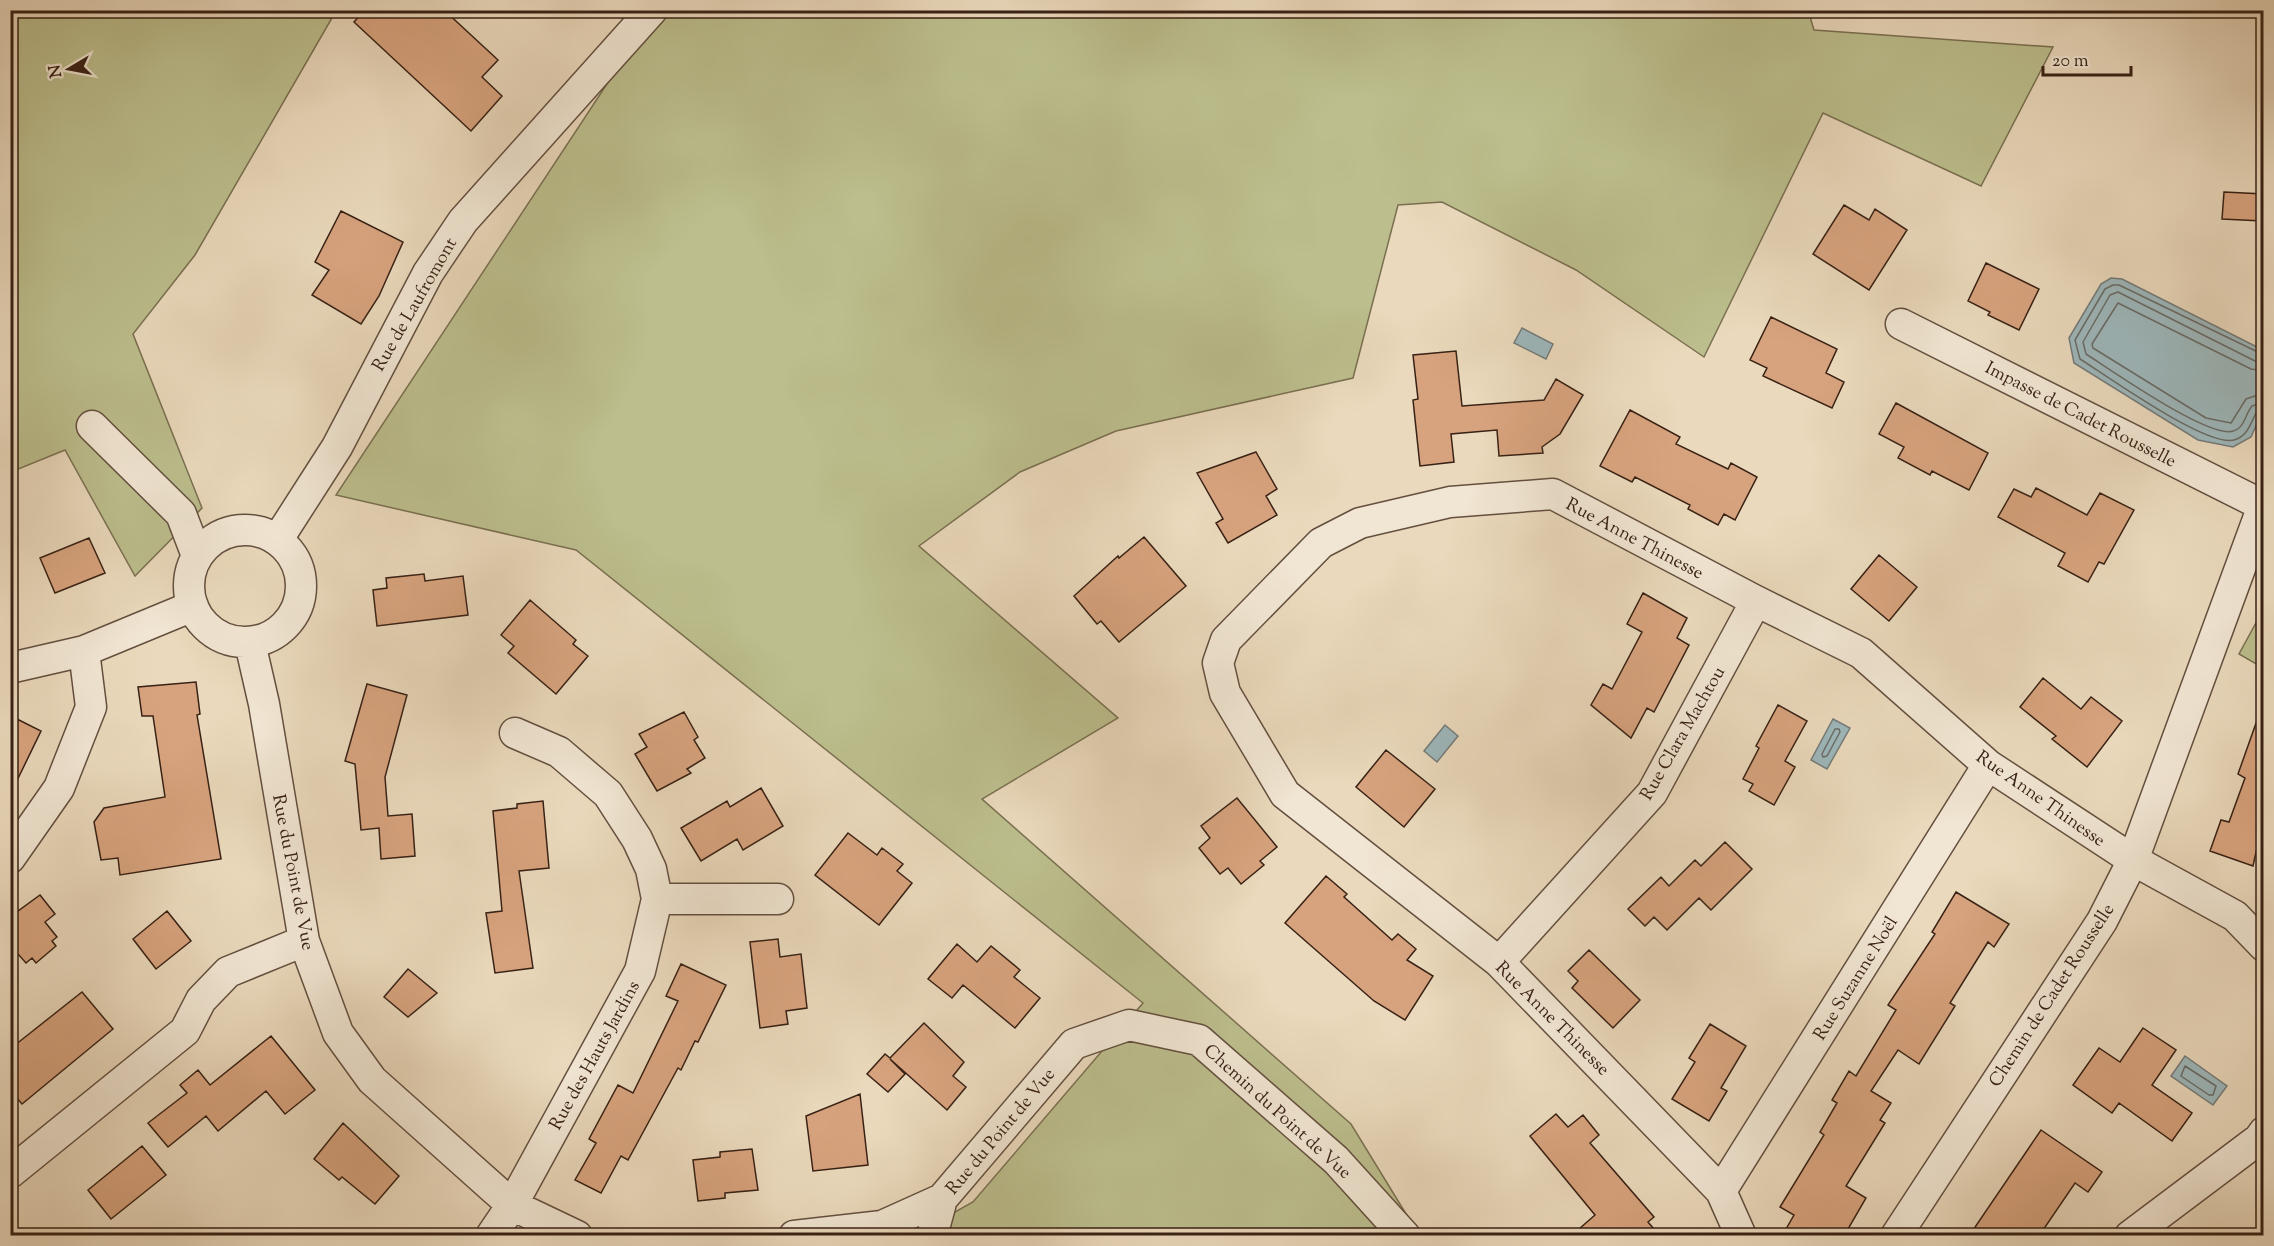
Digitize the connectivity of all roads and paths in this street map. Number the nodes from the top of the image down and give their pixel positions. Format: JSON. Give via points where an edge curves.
{"nodes":[{"id":1,"x":652,"y":10,"type":"edge"},
{"id":2,"x":1901,"y":324,"type":"dead end"},
{"id":3,"x":92,"y":426,"type":"dead end"},
{"id":4,"x":2263,"y":504,"type":"edge"},
{"id":5,"x":278,"y":539,"type":"junction"},
{"id":6,"x":197,"y":556,"type":"junction"},
{"id":7,"x":1756,"y":601,"type":"junction"},
{"id":8,"x":193,"y":606,"type":"junction"},
{"id":9,"x":250,"y":643,"type":"junction"},
{"id":10,"x":84,"y":651,"type":"junction"},
{"id":11,"x":10,"y":668,"type":"edge"},
{"id":12,"x":515,"y":733,"type":"dead end"},
{"id":13,"x":1988,"y":765,"type":"junction"},
{"id":14,"x":10,"y":858,"type":"edge"},
{"id":15,"x":2133,"y":860,"type":"junction"},
{"id":16,"x":657,"y":899,"type":"junction"},
{"id":17,"x":778,"y":899,"type":"dead end"},
{"id":18,"x":304,"y":941,"type":"junction"},
{"id":19,"x":2264,"y":946,"type":"edge"},
{"id":20,"x":1499,"y":962,"type":"junction"},
{"id":21,"x":1129,"y":1025,"type":"joint"},
{"id":22,"x":2264,"y":1132,"type":"edge"},
{"id":23,"x":10,"y":1173,"type":"edge"},
{"id":24,"x":1721,"y":1191,"type":"junction"},
{"id":25,"x":942,"y":1199,"type":"junction"},
{"id":26,"x":512,"y":1205,"type":"junction"},
{"id":27,"x":491,"y":1236,"type":"edge"},
{"id":28,"x":577,"y":1236,"type":"edge"},
{"id":29,"x":794,"y":1236,"type":"edge"},
{"id":30,"x":932,"y":1236,"type":"edge"},
{"id":31,"x":1405,"y":1236,"type":"edge"},
{"id":32,"x":1740,"y":1236,"type":"edge"},
{"id":33,"x":1896,"y":1236,"type":"edge"},
{"id":34,"x":2130,"y":1236,"type":"edge"}],
"edges":[{"from":1,"to":5,"type":"street","name":"Rue de Laufromont","via":[[463,221],[428,273],[337,447]]},
{"from":2,"to":4,"type":"street","name":"Impasse de Cadet Rousselle"},
{"from":3,"to":6,"type":"street","via":[[181,514]]},
{"from":4,"to":15,"type":"street","name":"Chemin de Cadet Rousselle"},
{"from":5,"to":6,"type":"street","via":[[253,530],[234,531],[211,542]]},
{"from":5,"to":9,"type":"street","via":[[298,565],[302,584],[299,605],[289,622],[269,638]]},
{"from":6,"to":8,"type":"street","via":[[189,587]]},
{"from":7,"to":13,"type":"street","name":"Rue Anne Thinesse","via":[[1861,653]]},
{"from":7,"to":20,"type":"street","name":"Rue Clara Machtou","via":[[1652,793]]},
{"from":7,"to":20,"type":"street","name":"Rue Anne Thinesse","via":[[1553,494],[1450,501],[1360,523],[1321,543],[1227,640],[1218,663],[1225,693],[1285,794]]},
{"from":8,"to":9,"type":"street","via":[[198,618],[212,632],[230,641]]},
{"from":8,"to":10,"type":"street"},
{"from":9,"to":18,"type":"street","name":"Rue du Point de Vue"},
{"from":10,"to":11,"type":"street"},
{"from":10,"to":14,"type":"street","via":[[91,708],[60,788]]},
{"from":12,"to":16,"type":"street","name":"Rue des Hauts Jardins","via":[[559,752],[608,794],[637,839]]},
{"from":13,"to":15,"type":"street","name":"Rue Anne Thinesse"},
{"from":13,"to":24,"type":"street","name":"Rue Suzanne Noël"},
{"from":15,"to":19,"type":"street","name":"Rue Anne Thinesse","via":[[2235,916]]},
{"from":15,"to":33,"type":"street","name":"Chemin de Cadet Rousselle","via":[[2102,921]]},
{"from":16,"to":17,"type":"street"},
{"from":16,"to":26,"type":"street","name":"Rue des Hauts Jardins","via":[[640,971]]},
{"from":18,"to":23,"type":"street","via":[[228,972],[201,999],[185,1031]]},
{"from":18,"to":26,"type":"street","name":"Rue du Point de Vue","via":[[338,1033],[372,1080]]},
{"from":20,"to":24,"type":"street","name":"Rue Anne Thinesse"},
{"from":21,"to":25,"type":"street","name":"Rue du Point de Vue","via":[[1074,1044]]},
{"from":21,"to":31,"type":"street","name":"Chemin du Point de Vue","via":[[1199,1040],[1336,1160]]},
{"from":22,"to":34,"type":"street"},
{"from":24,"to":32,"type":"street","name":"Rue Anne Thinesse"},
{"from":25,"to":29,"type":"street","name":"Rue du Point de Vue","via":[[882,1226]]},
{"from":25,"to":30,"type":"street"},
{"from":26,"to":27,"type":"street"},
{"from":26,"to":28,"type":"street","name":"Rue du Point de Vue"}]}
